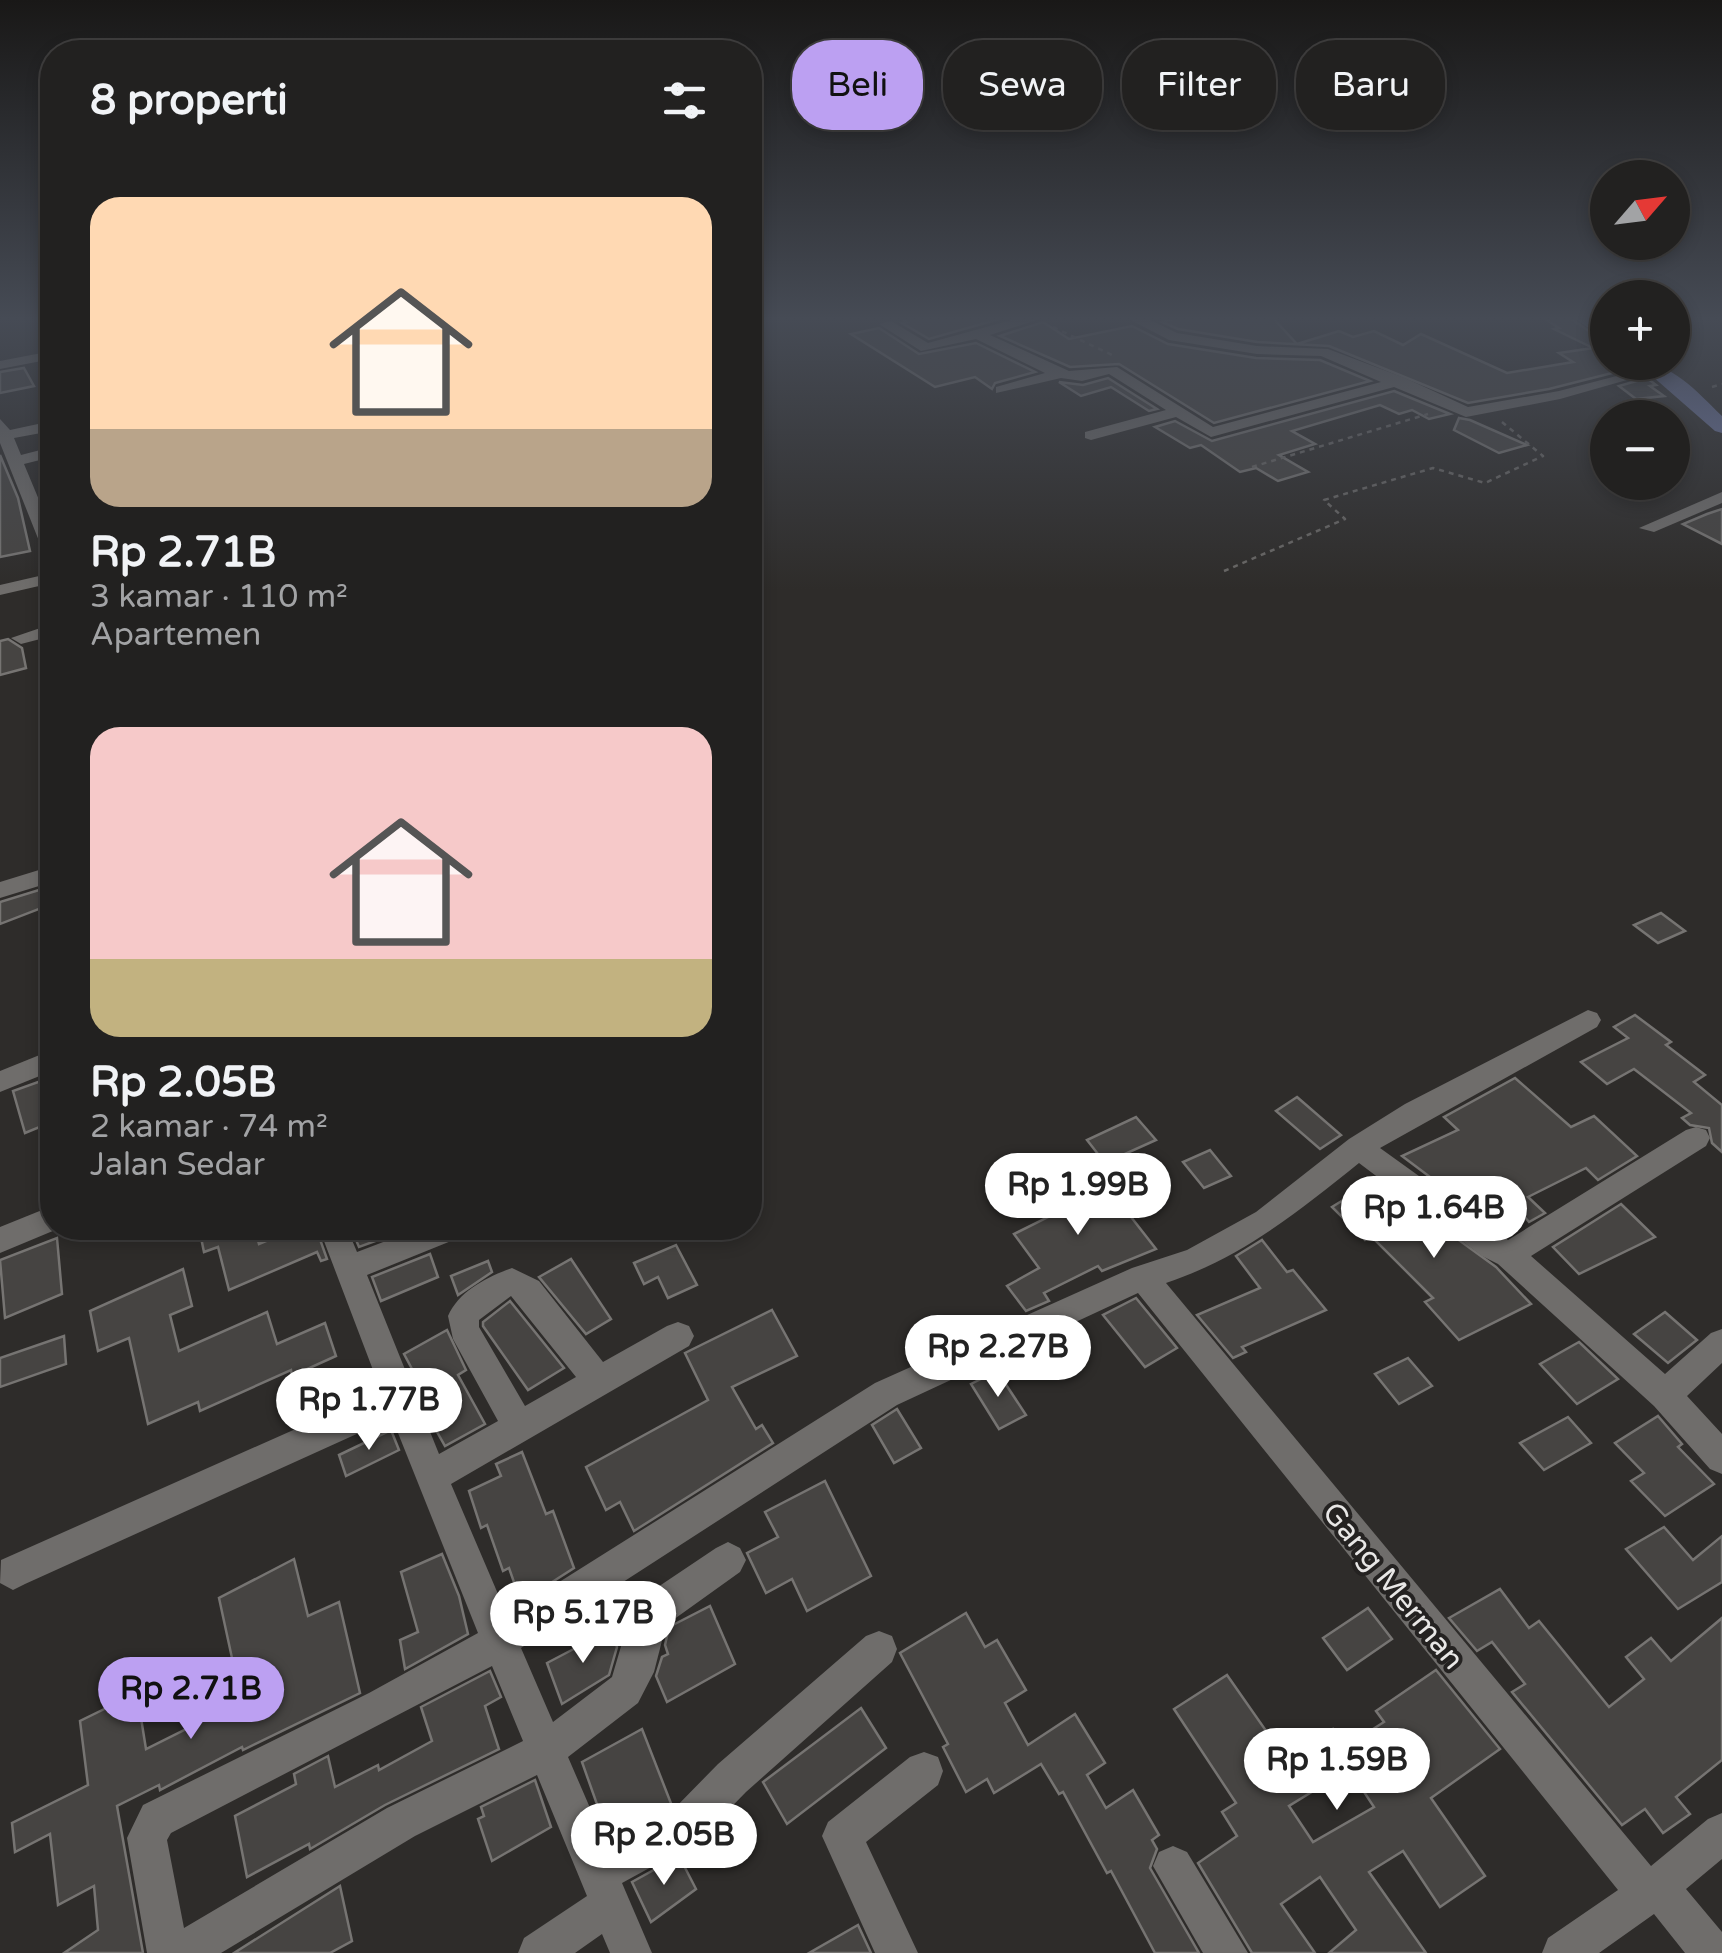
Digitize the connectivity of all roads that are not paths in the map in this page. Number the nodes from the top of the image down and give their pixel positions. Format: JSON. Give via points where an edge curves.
{"nodes":[{"id":1,"x":1169,"y":407,"type":"edge"},
{"id":2,"x":1307,"y":407,"type":"edge"},
{"id":3,"x":1455,"y":407,"type":"edge"},
{"id":4,"x":1501,"y":407,"type":"edge"},
{"id":5,"x":1699,"y":407,"type":"edge"},
{"id":6,"x":1176,"y":412,"type":"junction"},
{"id":7,"x":1722,"y":426,"type":"edge"},
{"id":8,"x":40,"y":431,"type":"edge"},
{"id":9,"x":1091,"y":435,"type":"dead end"},
{"id":10,"x":7,"y":445,"type":"edge"},
{"id":11,"x":40,"y":450,"type":"edge"},
{"id":12,"x":1722,"y":497,"type":"edge"},
{"id":13,"x":1648,"y":528,"type":"dead end"},
{"id":14,"x":40,"y":529,"type":"edge"},
{"id":15,"x":40,"y":581,"type":"edge"},
{"id":16,"x":0,"y":590,"type":"edge"},
{"id":17,"x":40,"y":633,"type":"edge"},
{"id":18,"x":21,"y":638,"type":"dead end"},
{"id":19,"x":40,"y":878,"type":"edge"},
{"id":20,"x":0,"y":890,"type":"edge"},
{"id":21,"x":1588,"y":1020,"type":"dead end"},
{"id":22,"x":40,"y":1065,"type":"edge"},
{"id":23,"x":0,"y":1082,"type":"edge"},
{"id":24,"x":1696,"y":1138,"type":"dead end"},
{"id":25,"x":1359,"y":1147,"type":"junction"},
{"id":26,"x":40,"y":1223,"type":"edge"},
{"id":27,"x":0,"y":1240,"type":"edge"},
{"id":28,"x":337,"y":1240,"type":"edge"},
{"id":29,"x":422,"y":1240,"type":"edge"},
{"id":30,"x":1509,"y":1255,"type":"junction"},
{"id":31,"x":348,"y":1270,"type":"junction"},
{"id":32,"x":1143,"y":1277,"type":"junction"},
{"id":33,"x":678,"y":1336,"type":"dead end"},
{"id":34,"x":1722,"y":1343,"type":"edge"},
{"id":35,"x":598,"y":1382,"type":"junction"},
{"id":36,"x":1665,"y":1395,"type":"junction"},
{"id":37,"x":399,"y":1399,"type":"junction"},
{"id":38,"x":518,"y":1426,"type":"junction"},
{"id":39,"x":1722,"y":1458,"type":"edge"},
{"id":40,"x":431,"y":1477,"type":"junction"},
{"id":41,"x":728,"y":1560,"type":"dead end"},
{"id":42,"x":13,"y":1572,"type":"dead end"},
{"id":43,"x":500,"y":1641,"type":"junction"},
{"id":44,"x":880,"y":1649,"type":"dead end"},
{"id":45,"x":548,"y":1749,"type":"junction"},
{"id":46,"x":924,"y":1771,"type":"dead end"},
{"id":47,"x":1722,"y":1833,"type":"edge"},
{"id":48,"x":1173,"y":1866,"type":"dead end"},
{"id":49,"x":604,"y":1889,"type":"junction"},
{"id":50,"x":1652,"y":1889,"type":"junction"},
{"id":51,"x":168,"y":1953,"type":"edge"},
{"id":52,"x":182,"y":1953,"type":"edge"},
{"id":53,"x":539,"y":1953,"type":"edge"},
{"id":54,"x":632,"y":1953,"type":"edge"},
{"id":55,"x":897,"y":1953,"type":"edge"},
{"id":56,"x":1228,"y":1953,"type":"edge"},
{"id":57,"x":1563,"y":1953,"type":"edge"},
{"id":58,"x":1712,"y":1953,"type":"edge"}],
"edges":[{"from":1,"to":6,"type":"street"},
{"from":2,"to":6,"type":"street","via":[[1218,432]]},
{"from":3,"to":4,"type":"street"},
{"from":5,"to":7,"type":"main road"},
{"from":6,"to":9,"type":"street"},
{"from":8,"to":10,"type":"street"},
{"from":10,"to":11,"type":"street"},
{"from":10,"to":14,"type":"street","via":[[16,484]]},
{"from":12,"to":13,"type":"street"},
{"from":15,"to":16,"type":"street"},
{"from":17,"to":18,"type":"street"},
{"from":19,"to":20,"type":"street"},
{"from":21,"to":25,"type":"street"},
{"from":22,"to":23,"type":"street"},
{"from":24,"to":30,"type":"street"},
{"from":25,"to":30,"type":"street"},
{"from":25,"to":32,"type":"street","via":[[1266,1221],[1196,1260]]},
{"from":26,"to":27,"type":"street"},
{"from":28,"to":31,"type":"street"},
{"from":29,"to":31,"type":"street"},
{"from":30,"to":36,"type":"street"},
{"from":31,"to":37,"type":"street"},
{"from":32,"to":43,"type":"street","via":[[886,1394]]},
{"from":32,"to":50,"type":"street","name":"Gang Merman"},
{"from":33,"to":35,"type":"street"},
{"from":34,"to":36,"type":"street"},
{"from":35,"to":38,"type":"street"},
{"from":35,"to":38,"type":"street","via":[[528,1290],[512,1281],[502,1285],[470,1308],[464,1329]]},
{"from":36,"to":39,"type":"street"},
{"from":37,"to":40,"type":"street"},
{"from":37,"to":42,"type":"street"},
{"from":38,"to":40,"type":"street"},
{"from":40,"to":43,"type":"street"},
{"from":41,"to":45,"type":"street","via":[[653,1612],[625,1690]]},
{"from":43,"to":45,"type":"street"},
{"from":43,"to":51,"type":"street","via":[[156,1819],[147,1838]]},
{"from":44,"to":49,"type":"street","via":[[683,1828]]},
{"from":45,"to":49,"type":"street"},
{"from":45,"to":52,"type":"street","via":[[401,1822]]},
{"from":46,"to":55,"type":"street","via":[[842,1836]]},
{"from":47,"to":50,"type":"street"},
{"from":48,"to":56,"type":"street"},
{"from":49,"to":53,"type":"street"},
{"from":49,"to":54,"type":"street"},
{"from":50,"to":57,"type":"street"},
{"from":50,"to":58,"type":"street","name":"Gang Merman"}]}
